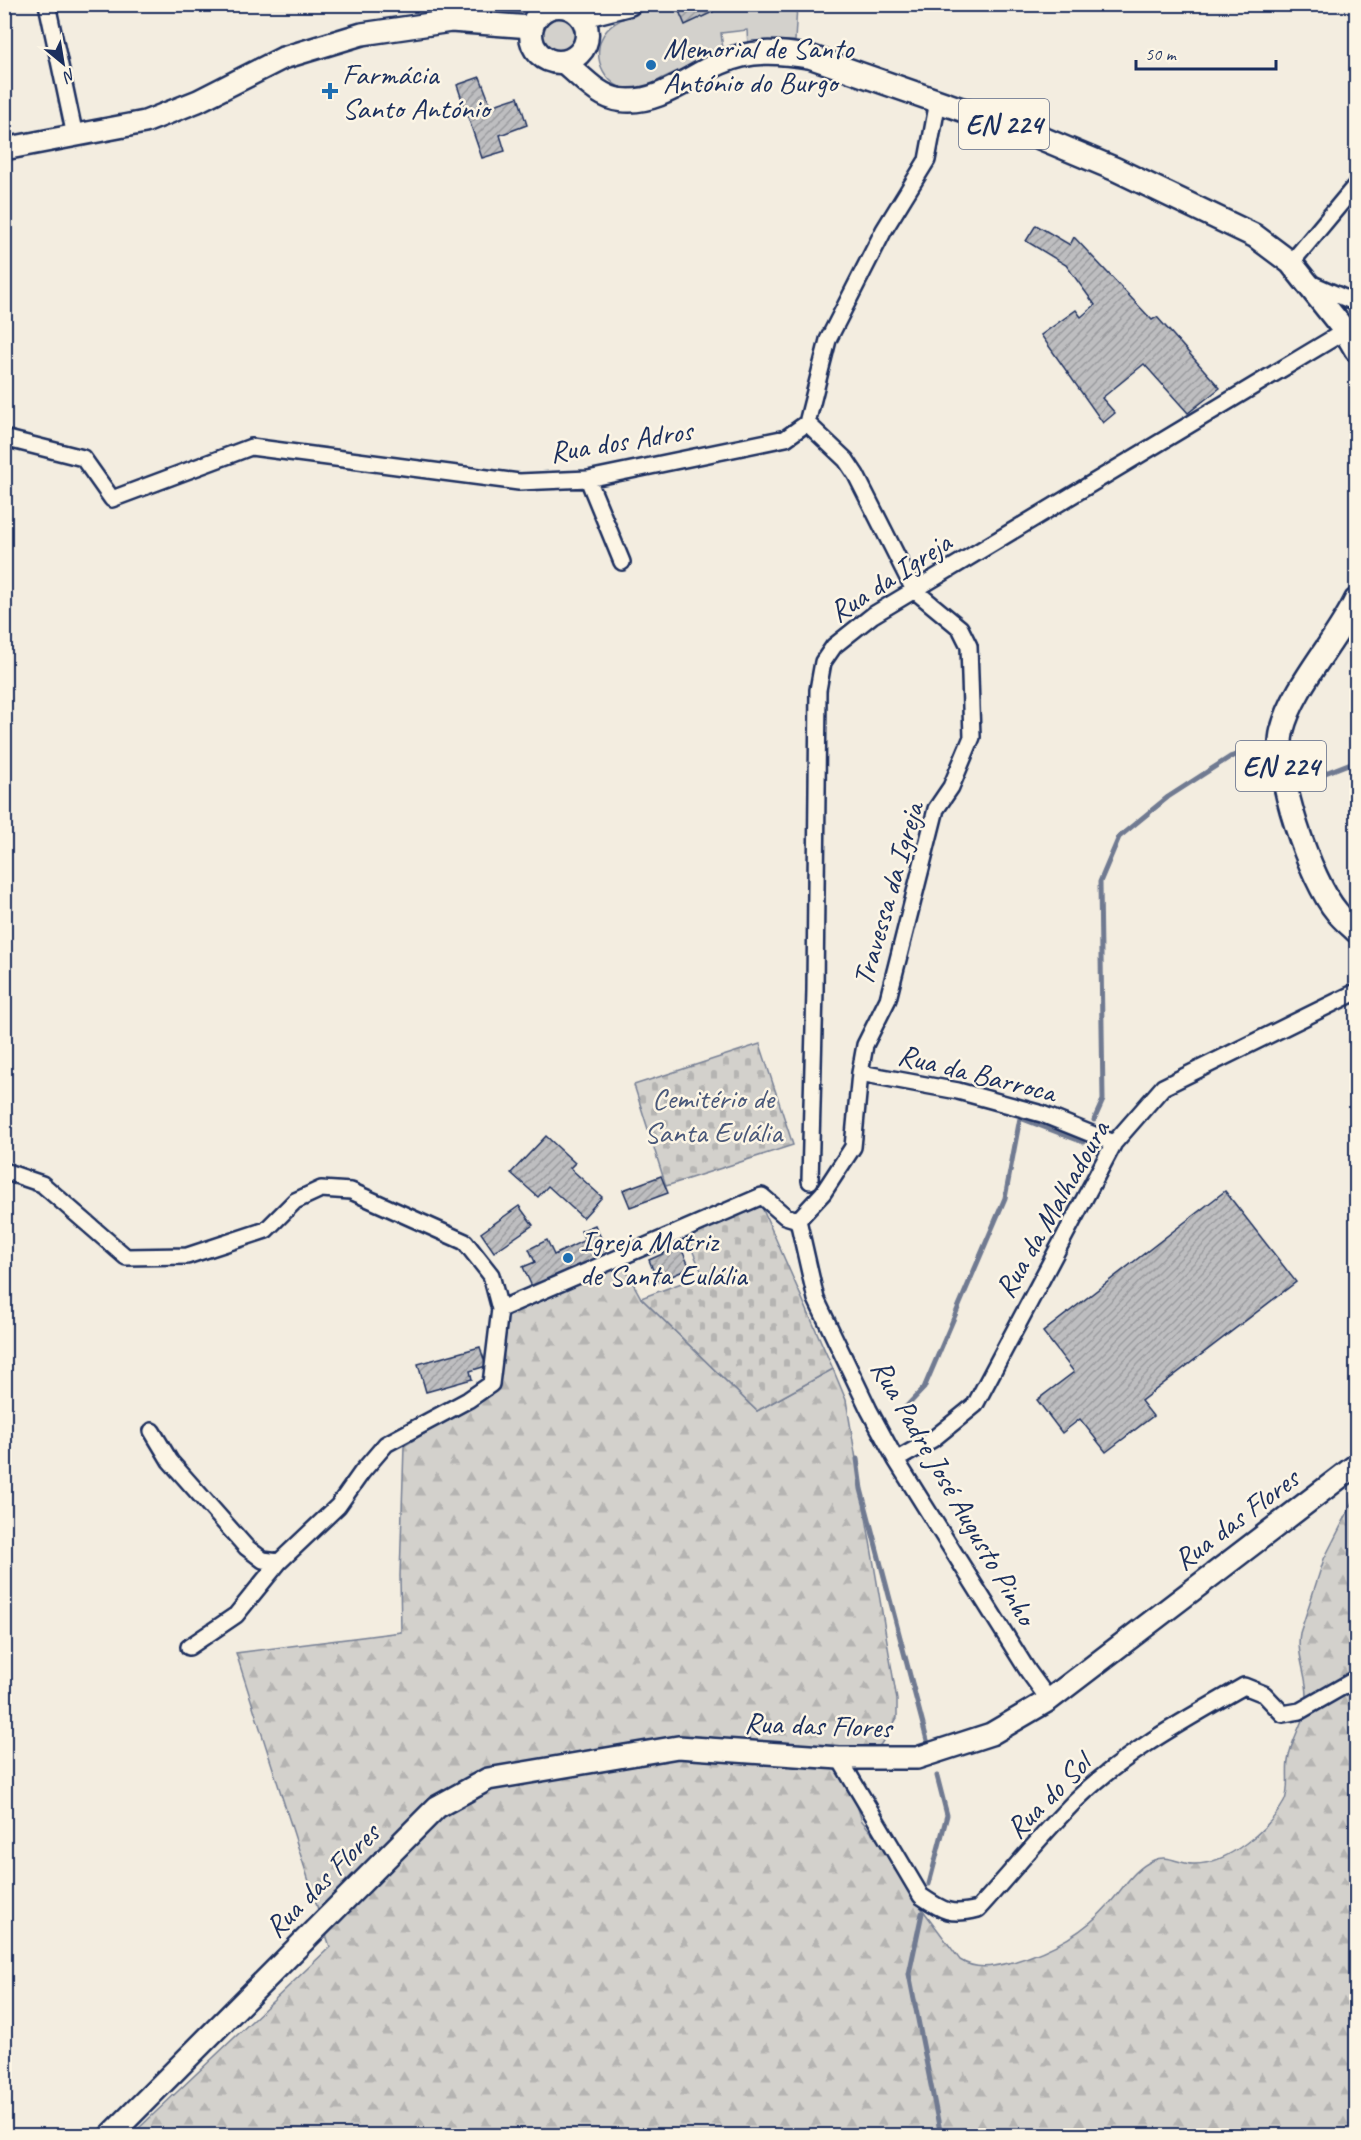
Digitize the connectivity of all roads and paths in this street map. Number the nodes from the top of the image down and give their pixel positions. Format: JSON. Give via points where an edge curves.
{"nodes":[{"id":1,"x":47,"y":4,"type":"edge"},
{"id":2,"x":628,"y":4,"type":"edge"},
{"id":3,"x":554,"y":5,"type":"edge"},
{"id":4,"x":582,"y":16,"type":"junction"},
{"id":5,"x":531,"y":27,"type":"junction"},
{"id":6,"x":586,"y":44,"type":"junction"},
{"id":7,"x":564,"y":62,"type":"junction"},
{"id":8,"x":599,"y":92,"type":"junction"},
{"id":9,"x":938,"y":101,"type":"junction"},
{"id":10,"x":75,"y":136,"type":"junction"},
{"id":11,"x":4,"y":149,"type":"edge"},
{"id":12,"x":1356,"y":185,"type":"edge"},
{"id":13,"x":1291,"y":263,"type":"junction"},
{"id":14,"x":1305,"y":281,"type":"junction"},
{"id":15,"x":1356,"y":303,"type":"edge"},
{"id":16,"x":1351,"y":340,"type":"edge"},
{"id":17,"x":807,"y":423,"type":"junction"},
{"id":18,"x":4,"y":438,"type":"edge"},
{"id":19,"x":588,"y":479,"type":"junction"},
{"id":20,"x":621,"y":562,"type":"dead end"},
{"id":21,"x":914,"y":590,"type":"junction"},
{"id":22,"x":1356,"y":600,"type":"edge"},
{"id":23,"x":1356,"y":931,"type":"edge"},
{"id":24,"x":1356,"y":992,"type":"edge"},
{"id":25,"x":860,"y":1073,"type":"junction"},
{"id":26,"x":1114,"y":1143,"type":"junction"},
{"id":27,"x":4,"y":1171,"type":"edge"},
{"id":28,"x":810,"y":1181,"type":"dead end"},
{"id":29,"x":798,"y":1220,"type":"junction"},
{"id":30,"x":500,"y":1309,"type":"junction"},
{"id":31,"x":152,"y":1431,"type":"dead end"},
{"id":32,"x":897,"y":1460,"type":"junction"},
{"id":33,"x":1356,"y":1465,"type":"edge"},
{"id":34,"x":279,"y":1562,"type":"junction"},
{"id":35,"x":189,"y":1647,"type":"dead end"},
{"id":36,"x":1356,"y":1679,"type":"edge"},
{"id":37,"x":1049,"y":1700,"type":"junction"},
{"id":38,"x":839,"y":1758,"type":"junction"},
{"id":39,"x":111,"y":2136,"type":"edge"}],
"edges":[{"from":1,"to":10,"type":"street"},
{"from":2,"to":4,"type":"main road"},
{"from":3,"to":4,"type":"main road","via":[[569,7]]},
{"from":3,"to":5,"type":"main road","via":[[539,13]]},
{"from":4,"to":6,"type":"main road","via":[[588,35]]},
{"from":5,"to":7,"type":"main road","number":"EN 224","via":[[530,37],[538,54],[555,63]]},
{"from":5,"to":10,"type":"street","via":[[451,21],[362,34],[284,58],[198,101],[145,122]]},
{"from":6,"to":7,"type":"main road","via":[[573,59]]},
{"from":6,"to":8,"type":"main road"},
{"from":7,"to":8,"type":"main road","number":"EN 224"},
{"from":8,"to":9,"type":"main road","number":"EN 224","via":[[620,100],[643,100],[721,63],[750,54],[778,52],[811,57]]},
{"from":9,"to":13,"type":"main road","number":"EN 224","via":[[1115,169],[1255,236]]},
{"from":9,"to":17,"type":"street","via":[[927,160],[884,230],[828,340]]},
{"from":10,"to":11,"type":"street"},
{"from":12,"to":13,"type":"street"},
{"from":13,"to":14,"type":"main road","number":"EN 224"},
{"from":14,"to":15,"type":"street"},
{"from":14,"to":16,"type":"main road","number":"EN 224"},
{"from":16,"to":21,"type":"street","name":"Rua da Igreja"},
{"from":17,"to":19,"type":"street","name":"Rua dos Adros","via":[[786,438]]},
{"from":17,"to":21,"type":"street","via":[[846,460],[856,475]]},
{"from":18,"to":19,"type":"street","name":"Rua dos Adros","via":[[83,458],[112,499],[251,447],[519,482]]},
{"from":19,"to":20,"type":"street"},
{"from":21,"to":25,"type":"street","name":"Travessa da Igreja","via":[[960,628],[969,646],[972,737],[951,787],[936,809],[888,999],[865,1045]]},
{"from":21,"to":28,"type":"street","name":"Rua da Igreja","via":[[873,615],[834,646],[823,662],[818,690]]},
{"from":22,"to":23,"type":"main road","number":"EN 224","via":[[1295,698],[1281,732],[1281,766],[1288,801],[1315,876],[1336,912]]},
{"from":24,"to":26,"type":"street","name":"Rua da Malhadoura","via":[[1163,1087]]},
{"from":25,"to":26,"type":"street","name":"Rua da Barroca","via":[[958,1091],[1031,1111]]},
{"from":25,"to":29,"type":"street","name":"Travessa da Igreja","via":[[853,1147],[823,1193]]},
{"from":26,"to":32,"type":"street","name":"Rua da Malhadoura","via":[[975,1405],[933,1439]]},
{"from":27,"to":30,"type":"street","via":[[42,1184],[126,1257],[187,1256],[266,1230],[295,1201],[321,1188],[351,1191],[465,1242],[491,1275]]},
{"from":29,"to":30,"type":"street","via":[[785,1216],[762,1196]]},
{"from":29,"to":32,"type":"street","name":"Rua Padre José Augusto Pinho","via":[[816,1299]]},
{"from":30,"to":34,"type":"street","via":[[491,1384],[386,1444],[338,1506]]},
{"from":31,"to":34,"type":"street","via":[[170,1461],[246,1547],[264,1560]]},
{"from":32,"to":37,"type":"street","name":"Rua Padre José Augusto Pinho"},
{"from":33,"to":37,"type":"street","name":"Rua das Flores"},
{"from":34,"to":35,"type":"street","via":[[236,1615]]},
{"from":36,"to":38,"type":"street","name":"Rua do Sol","via":[[1300,1711],[1283,1714],[1264,1694],[1244,1686],[1171,1728],[1131,1754],[1077,1799],[978,1909],[959,1914],[921,1896]]},
{"from":37,"to":38,"type":"street","name":"Rua das Flores","via":[[991,1734],[917,1758]]},
{"from":38,"to":39,"type":"street","name":"Rua das Flores","via":[[678,1748],[488,1779],[437,1807]]}]}
